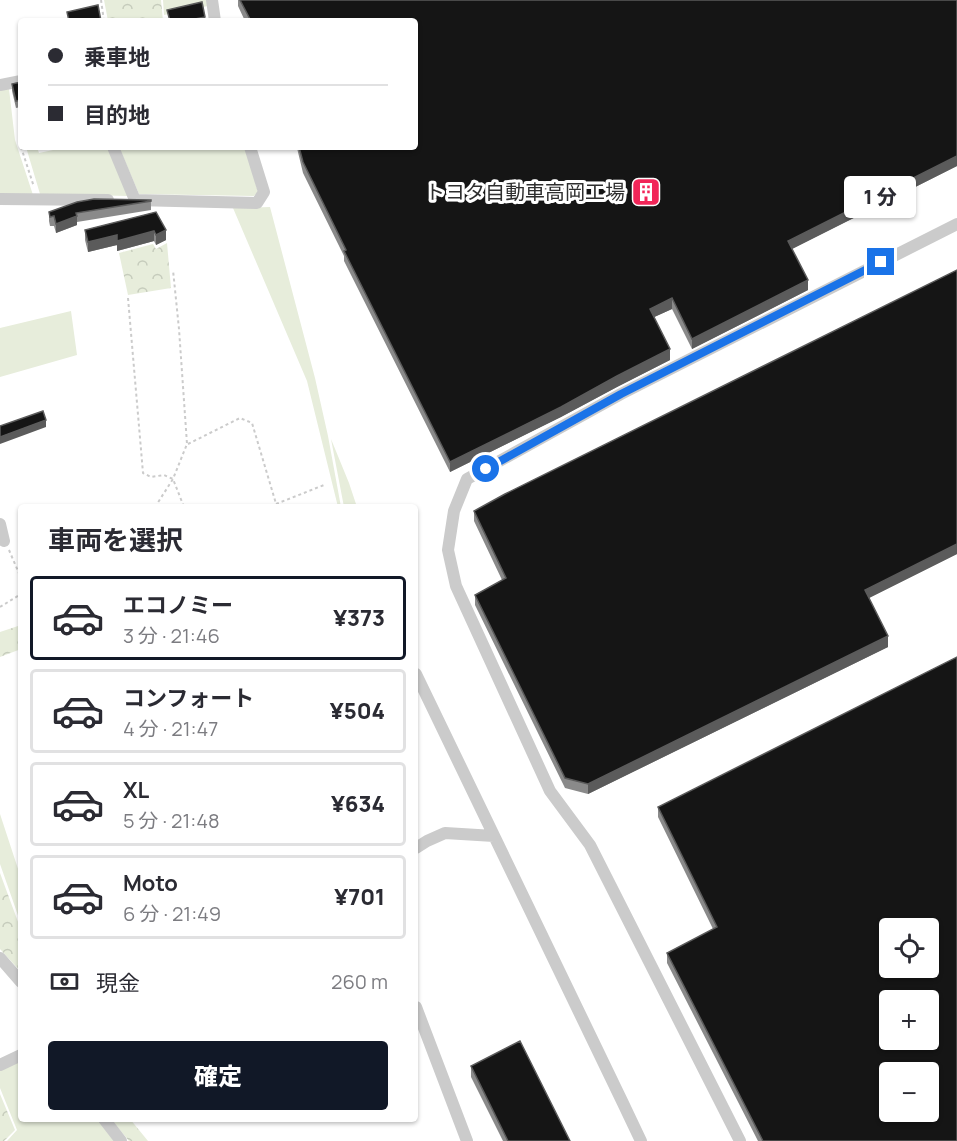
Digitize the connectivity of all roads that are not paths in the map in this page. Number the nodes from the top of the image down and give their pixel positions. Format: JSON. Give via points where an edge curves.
{"nodes":[{"id":1,"x":212,"y":0,"type":"edge"},
{"id":2,"x":214,"y":18,"type":"edge"},
{"id":3,"x":18,"y":82,"type":"edge"},
{"id":4,"x":0,"y":85,"type":"edge"},
{"id":5,"x":114,"y":150,"type":"edge"},
{"id":6,"x":251,"y":150,"type":"edge"},
{"id":7,"x":0,"y":199,"type":"edge"},
{"id":8,"x":135,"y":200,"type":"junction"},
{"id":9,"x":957,"y":224,"type":"edge"},
{"id":10,"x":0,"y":524,"type":"edge"},
{"id":11,"x":4,"y":541,"type":"road end"},
{"id":12,"x":418,"y":678,"type":"edge"},
{"id":13,"x":494,"y":836,"type":"junction"},
{"id":14,"x":418,"y":847,"type":"edge"},
{"id":15,"x":0,"y":958,"type":"edge"},
{"id":16,"x":18,"y":979,"type":"edge"},
{"id":17,"x":418,"y":1012,"type":"edge"},
{"id":18,"x":18,"y":1056,"type":"edge"},
{"id":19,"x":0,"y":1065,"type":"edge"},
{"id":20,"x":106,"y":1122,"type":"edge"},
{"id":21,"x":121,"y":1141,"type":"edge"},
{"id":22,"x":467,"y":1141,"type":"edge"},
{"id":23,"x":641,"y":1141,"type":"edge"},
{"id":24,"x":740,"y":1141,"type":"edge"}],
"edges":[{"from":1,"to":2,"type":"street"},
{"from":3,"to":4,"type":"street"},
{"from":5,"to":8,"type":"street"},
{"from":6,"to":8,"type":"street","via":[[264,192],[257,202]]},
{"from":7,"to":8,"type":"street"},
{"from":9,"to":24,"type":"street","via":[[621,394],[467,479],[454,511],[448,550],[456,586],[550,791],[591,845]]},
{"from":10,"to":11,"type":"street"},
{"from":12,"to":13,"type":"street"},
{"from":13,"to":14,"type":"street","via":[[446,833]]},
{"from":13,"to":23,"type":"street"},
{"from":15,"to":16,"type":"street"},
{"from":17,"to":22,"type":"street"},
{"from":18,"to":19,"type":"street"},
{"from":20,"to":21,"type":"street"}]}
